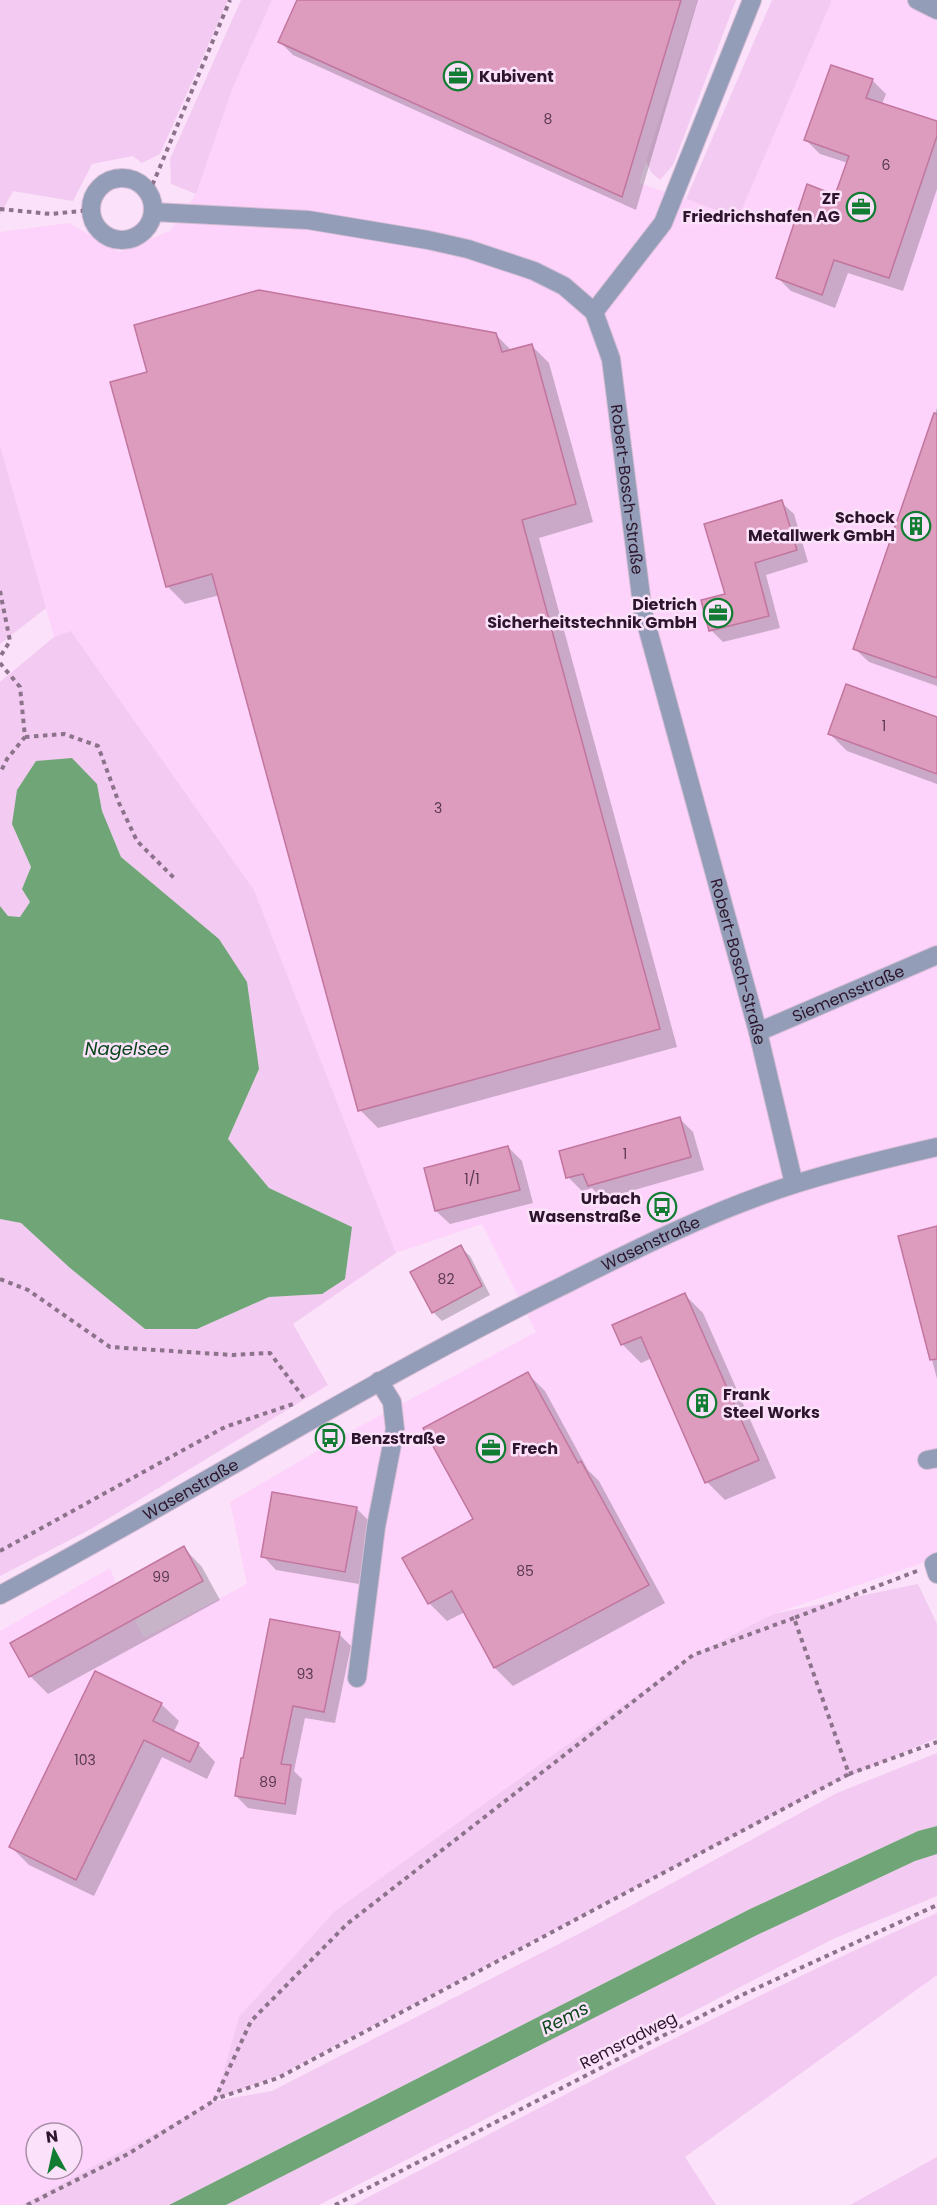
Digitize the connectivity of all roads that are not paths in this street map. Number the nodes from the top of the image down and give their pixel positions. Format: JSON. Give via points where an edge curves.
{"nodes":[{"id":1,"x":752,"y":0,"type":"edge"},
{"id":2,"x":917,"y":0,"type":"edge"},
{"id":3,"x":937,"y":10,"type":"edge"},
{"id":4,"x":153,"y":212,"type":"junction"},
{"id":5,"x":594,"y":312,"type":"junction"},
{"id":6,"x":937,"y":955,"type":"edge"},
{"id":7,"x":758,"y":1032,"type":"junction"},
{"id":8,"x":937,"y":1147,"type":"edge"},
{"id":9,"x":794,"y":1184,"type":"junction"},
{"id":10,"x":379,"y":1381,"type":"junction"},
{"id":11,"x":0,"y":1595,"type":"edge"},
{"id":12,"x":357,"y":1678,"type":"dead end"}],
"edges":[{"from":1,"to":5,"type":"street","via":[[663,223]]},
{"from":2,"to":3,"type":"street"},
{"from":4,"to":4,"type":"street","via":[[148,193],[123,178],[104,184],[97,191],[91,210],[98,229],[115,240],[136,237],[150,223]]},
{"from":4,"to":5,"type":"street","name":"Robert-Bosch-Straße","via":[[308,220],[468,249],[534,271],[564,286]]},
{"from":5,"to":7,"type":"street","name":"Robert-Bosch-Straße","via":[[611,358],[643,612]]},
{"from":6,"to":7,"type":"street","name":"Siemensstraße"},
{"from":7,"to":9,"type":"street","name":"Robert-Bosch-Straße"},
{"from":8,"to":9,"type":"street","name":"Wasenstraße"},
{"from":9,"to":10,"type":"street","name":"Wasenstraße","via":[[698,1220],[627,1253]]},
{"from":10,"to":11,"type":"street","name":"Wasenstraße"},
{"from":10,"to":12,"type":"street","via":[[392,1402],[395,1429],[376,1527]]}]}
